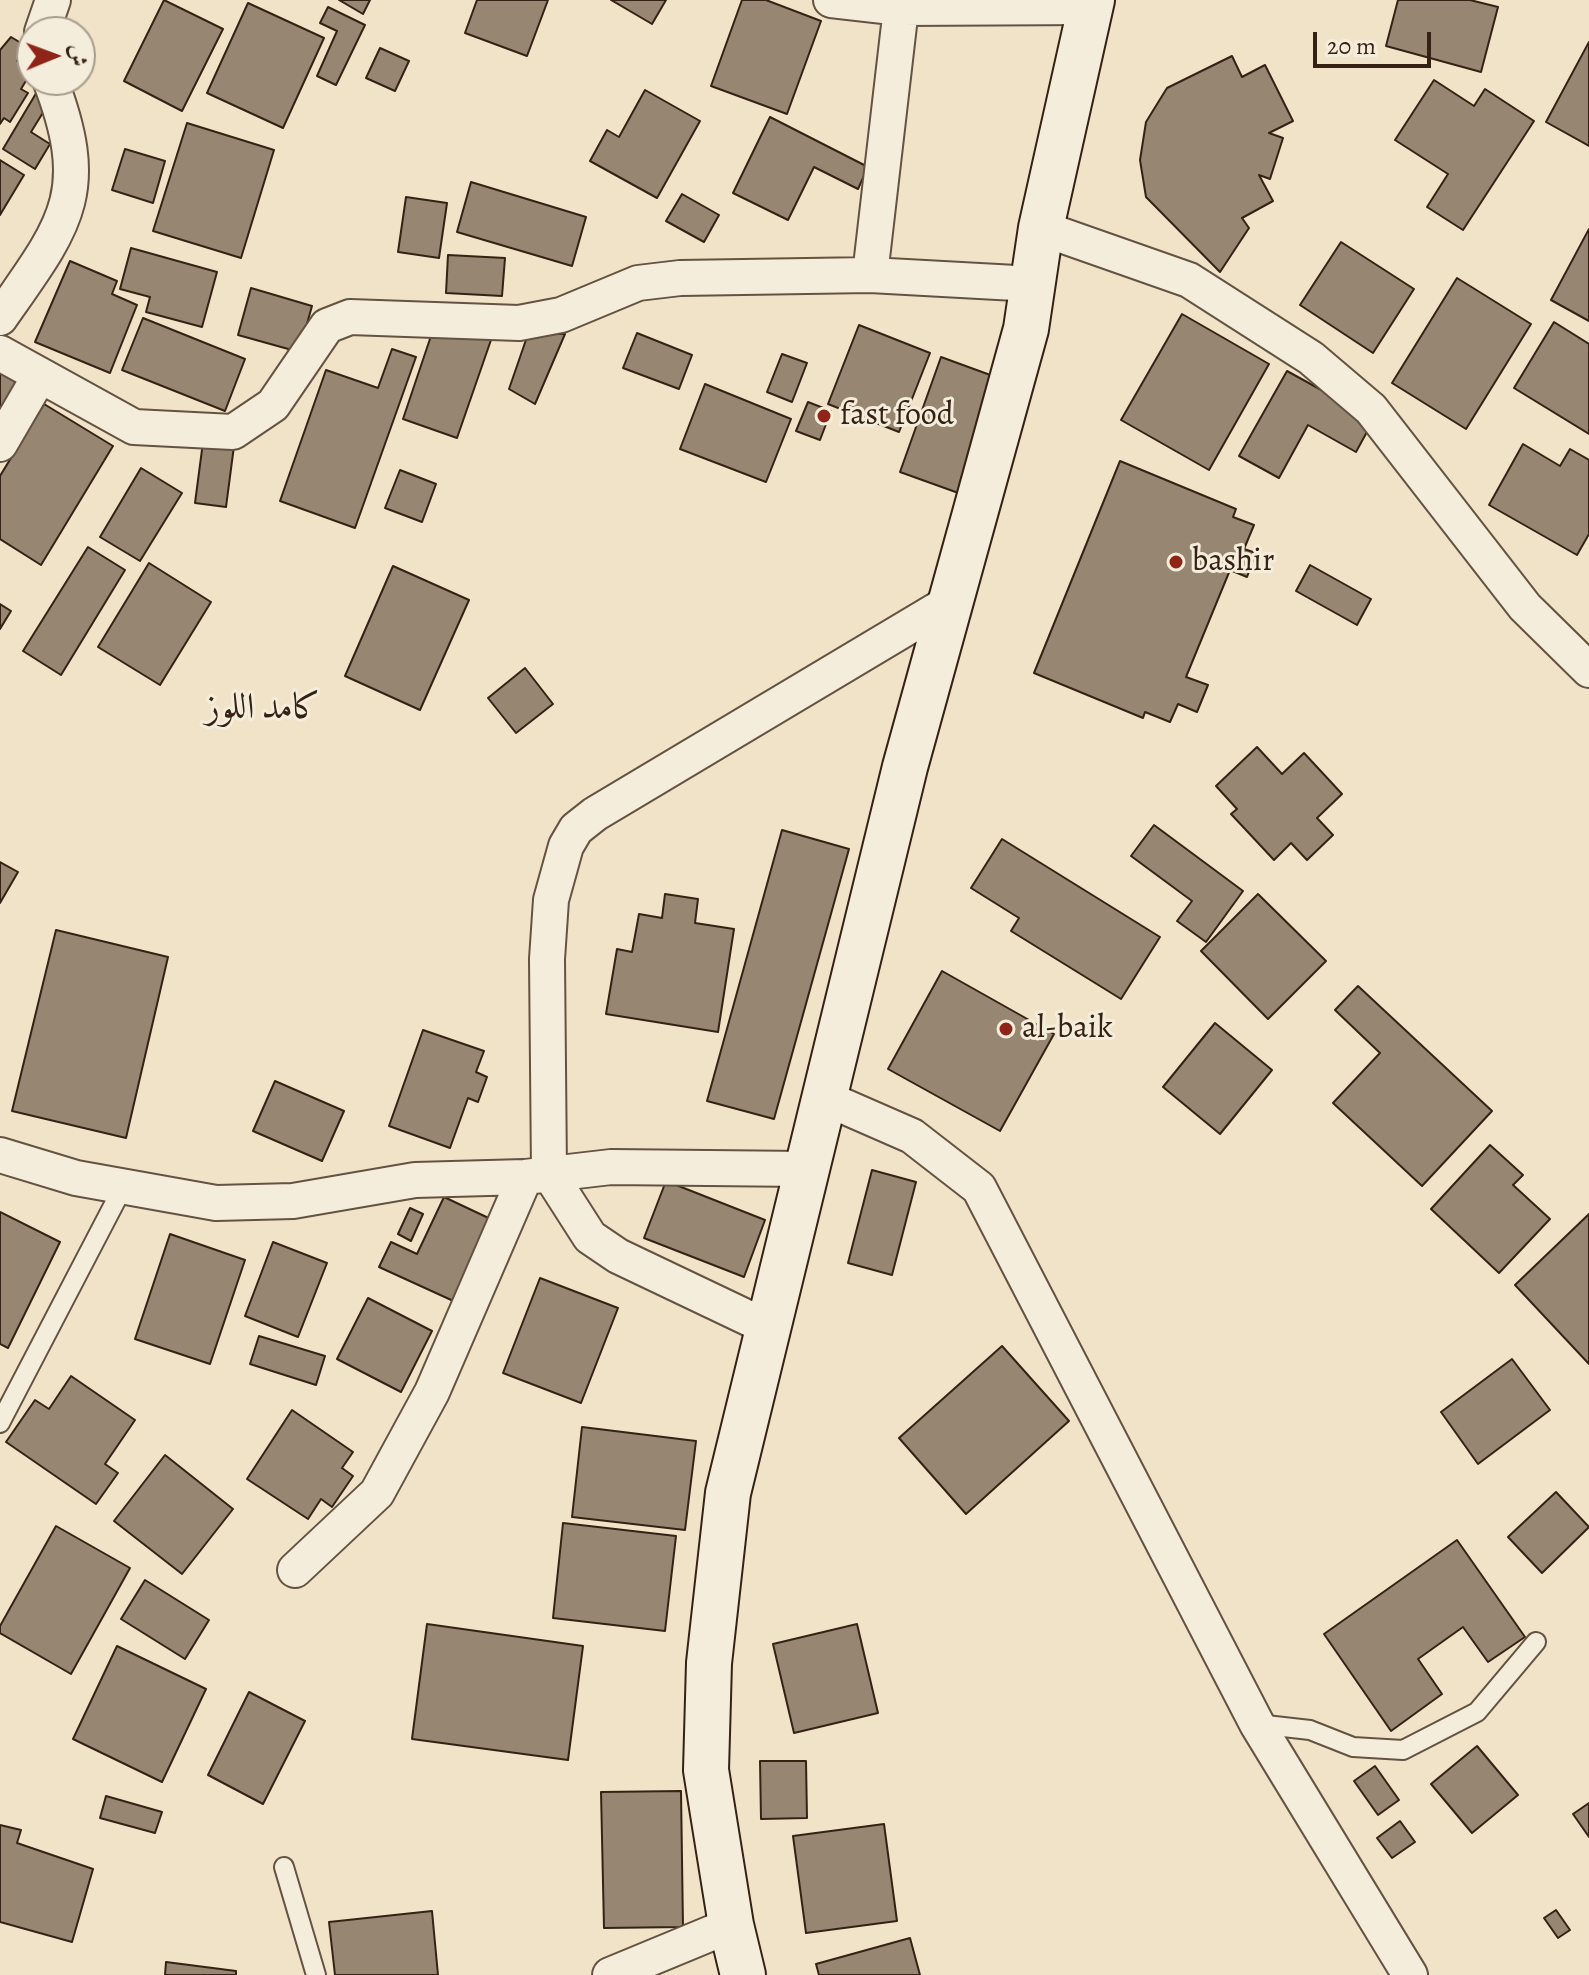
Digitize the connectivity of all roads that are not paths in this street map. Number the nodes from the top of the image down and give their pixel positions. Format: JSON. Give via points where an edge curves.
{"nodes":[{"id":1,"x":831,"y":0,"type":"edge"},
{"id":2,"x":1092,"y":4,"type":"edge"},
{"id":3,"x":901,"y":8,"type":"junction"},
{"id":4,"x":56,"y":96,"type":"edge"},
{"id":5,"x":1041,"y":228,"type":"junction"},
{"id":6,"x":870,"y":275,"type":"junction"},
{"id":7,"x":1034,"y":284,"type":"junction"},
{"id":8,"x":0,"y":318,"type":"edge"},
{"id":9,"x":0,"y":353,"type":"edge"},
{"id":10,"x":39,"y":377,"type":"junction"},
{"id":11,"x":0,"y":444,"type":"edge"},
{"id":12,"x":950,"y":602,"type":"junction"},
{"id":13,"x":1589,"y":670,"type":"edge"},
{"id":14,"x":825,"y":1098,"type":"junction"},
{"id":15,"x":0,"y":1155,"type":"edge"},
{"id":16,"x":805,"y":1169,"type":"junction"},
{"id":17,"x":537,"y":1175,"type":"junction"},
{"id":18,"x":123,"y":1187,"type":"junction"},
{"id":19,"x":767,"y":1327,"type":"junction"},
{"id":20,"x":0,"y":1423,"type":"edge"},
{"id":21,"x":295,"y":1570,"type":"dead end"},
{"id":22,"x":1536,"y":1642,"type":"dead end"},
{"id":23,"x":1257,"y":1724,"type":"junction"},
{"id":24,"x":284,"y":1867,"type":"dead end"},
{"id":25,"x":731,"y":1925,"type":"junction"},
{"id":26,"x":316,"y":1975,"type":"edge"},
{"id":27,"x":610,"y":1975,"type":"edge"},
{"id":28,"x":743,"y":1975,"type":"edge"},
{"id":29,"x":1410,"y":1975,"type":"edge"}],
"edges":[{"from":1,"to":3,"type":"street"},
{"from":2,"to":3,"type":"street"},
{"from":2,"to":5,"type":"main road"},
{"from":3,"to":6,"type":"street"},
{"from":4,"to":8,"type":"street","via":[[67,125],[71,188],[47,251]]},
{"from":5,"to":7,"type":"main road"},
{"from":5,"to":13,"type":"street","via":[[1189,280],[1311,358],[1371,409],[1525,607]]},
{"from":6,"to":7,"type":"street"},
{"from":6,"to":10,"type":"street","via":[[638,283],[561,315],[519,323],[350,317],[327,326],[273,405],[233,432],[134,427]]},
{"from":7,"to":12,"type":"main road"},
{"from":9,"to":10,"type":"street"},
{"from":10,"to":11,"type":"street"},
{"from":12,"to":14,"type":"main road"},
{"from":12,"to":17,"type":"street","via":[[638,786],[576,829],[551,900]]},
{"from":14,"to":16,"type":"main road"},
{"from":14,"to":23,"type":"street","via":[[912,1136],[979,1188]]},
{"from":15,"to":18,"type":"street"},
{"from":16,"to":17,"type":"street","via":[[611,1167]]},
{"from":16,"to":19,"type":"main road"},
{"from":17,"to":18,"type":"street","via":[[415,1180],[278,1201],[216,1203]]},
{"from":17,"to":19,"type":"street","via":[[590,1237],[618,1256]]},
{"from":17,"to":21,"type":"street","via":[[377,1493]]},
{"from":18,"to":20,"type":"lane"},
{"from":19,"to":25,"type":"main road","via":[[728,1493],[709,1663],[706,1770]]},
{"from":22,"to":23,"type":"lane","via":[[1477,1712],[1403,1750],[1353,1747],[1310,1730]]},
{"from":23,"to":29,"type":"street"},
{"from":24,"to":26,"type":"lane"},
{"from":25,"to":27,"type":"street"},
{"from":25,"to":28,"type":"main road"}]}
